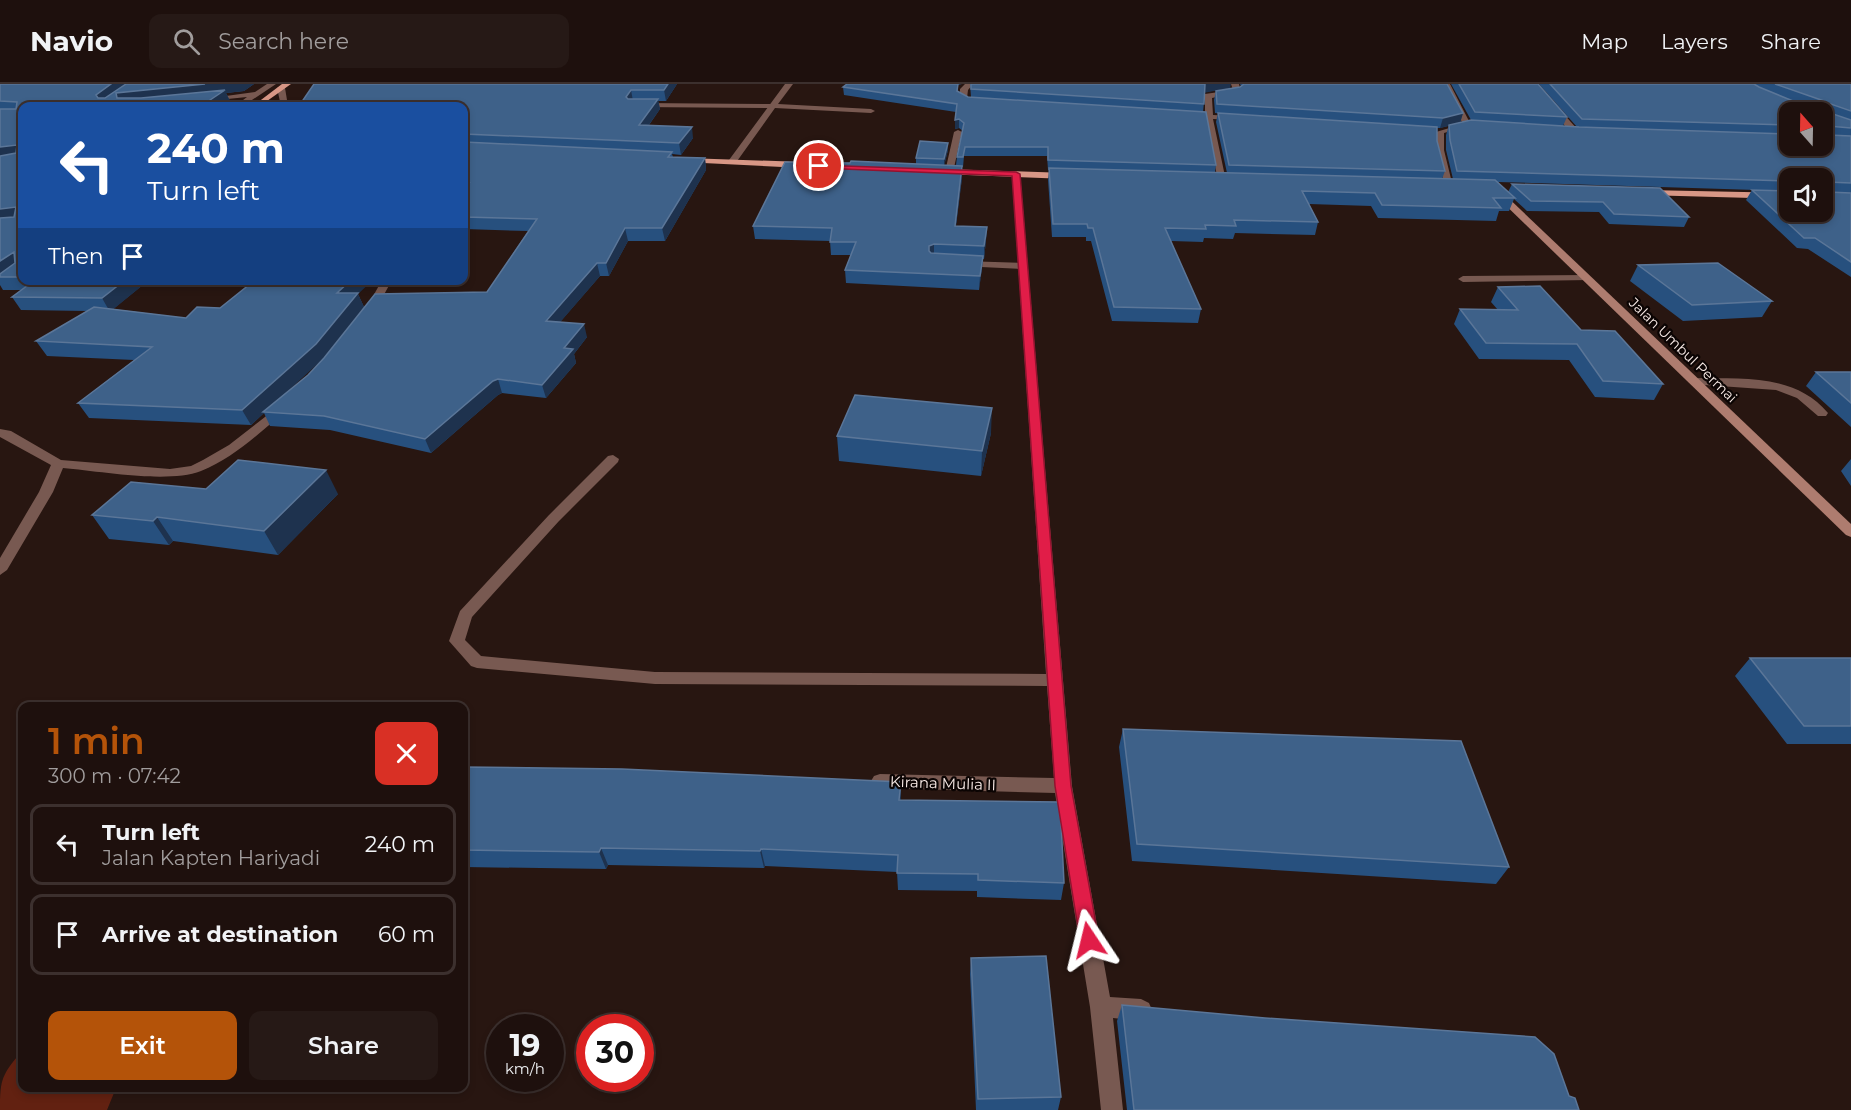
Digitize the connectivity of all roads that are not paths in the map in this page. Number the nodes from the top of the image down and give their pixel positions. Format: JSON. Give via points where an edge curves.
{"nodes":[{"id":1,"x":272,"y":84,"type":"edge"},
{"id":2,"x":789,"y":84,"type":"edge"},
{"id":3,"x":1446,"y":84,"type":"edge"},
{"id":4,"x":1533,"y":84,"type":"edge"},
{"id":5,"x":284,"y":86,"type":"edge"},
{"id":6,"x":967,"y":86,"type":"edge"},
{"id":7,"x":1218,"y":87,"type":"dead end"},
{"id":8,"x":954,"y":88,"type":"edge"},
{"id":9,"x":1235,"y":88,"type":"edge"},
{"id":10,"x":258,"y":94,"type":"junction"},
{"id":11,"x":198,"y":99,"type":"edge"},
{"id":12,"x":245,"y":102,"type":"edge"},
{"id":13,"x":262,"y":102,"type":"edge"},
{"id":14,"x":285,"y":102,"type":"edge"},
{"id":15,"x":991,"y":103,"type":"edge"},
{"id":16,"x":633,"y":105,"type":"edge"},
{"id":17,"x":774,"y":106,"type":"junction"},
{"id":18,"x":871,"y":111,"type":"dead end"},
{"id":19,"x":1175,"y":115,"type":"edge"},
{"id":20,"x":1209,"y":117,"type":"junction"},
{"id":21,"x":1239,"y":119,"type":"edge"},
{"id":22,"x":1467,"y":125,"type":"junction"},
{"id":23,"x":1479,"y":126,"type":"edge"},
{"id":24,"x":1563,"y":131,"type":"edge"},
{"id":25,"x":958,"y":132,"type":"edge"},
{"id":26,"x":1430,"y":132,"type":"edge"},
{"id":27,"x":1440,"y":132,"type":"junction"},
{"id":28,"x":1575,"y":132,"type":"junction"},
{"id":29,"x":1587,"y":133,"type":"edge"},
{"id":30,"x":673,"y":159,"type":"edge"},
{"id":31,"x":732,"y":162,"type":"junction"},
{"id":32,"x":812,"y":166,"type":"edge"},
{"id":33,"x":937,"y":171,"type":"edge"},
{"id":34,"x":949,"y":172,"type":"junction"},
{"id":35,"x":1016,"y":174,"type":"junction"},
{"id":36,"x":1074,"y":176,"type":"edge"},
{"id":37,"x":1218,"y":181,"type":"joint"},
{"id":38,"x":1234,"y":181,"type":"edge"},
{"id":39,"x":1437,"y":187,"type":"edge"},
{"id":40,"x":1449,"y":187,"type":"junction"},
{"id":41,"x":1460,"y":188,"type":"edge"},
{"id":42,"x":1499,"y":189,"type":"edge"},
{"id":43,"x":1632,"y":192,"type":"edge"},
{"id":44,"x":1779,"y":196,"type":"edge"},
{"id":45,"x":957,"y":263,"type":"edge"},
{"id":46,"x":1023,"y":266,"type":"junction"},
{"id":47,"x":1586,"y":278,"type":"junction"},
{"id":48,"x":1463,"y":279,"type":"dead end"},
{"id":49,"x":385,"y":285,"type":"edge"},
{"id":50,"x":365,"y":316,"type":"edge"},
{"id":51,"x":1695,"y":382,"type":"junction"},
{"id":52,"x":292,"y":399,"type":"edge"},
{"id":53,"x":1822,"y":413,"type":"dead end"},
{"id":54,"x":0,"y":433,"type":"edge"},
{"id":55,"x":613,"y":459,"type":"dead end"},
{"id":56,"x":58,"y":464,"type":"junction"},
{"id":57,"x":1851,"y":532,"type":"edge"},
{"id":58,"x":0,"y":570,"type":"edge"},
{"id":59,"x":1055,"y":680,"type":"junction"},
{"id":60,"x":863,"y":781,"type":"edge"},
{"id":61,"x":1063,"y":786,"type":"junction"},
{"id":62,"x":1101,"y":1007,"type":"junction"},
{"id":63,"x":1159,"y":1011,"type":"edge"},
{"id":64,"x":1112,"y":1110,"type":"edge"}],
"edges":[{"from":1,"to":10,"type":"street"},
{"from":2,"to":17,"type":"street"},
{"from":3,"to":22,"type":"street"},
{"from":4,"to":28,"type":"street"},
{"from":5,"to":13,"type":"main road"},
{"from":5,"to":14,"type":"street"},
{"from":6,"to":8,"type":"street"},
{"from":6,"to":15,"type":"street","via":[[963,99]]},
{"from":7,"to":9,"type":"street"},
{"from":9,"to":20,"type":"street","via":[[1210,94]]},
{"from":10,"to":11,"type":"street"},
{"from":10,"to":12,"type":"street"},
{"from":16,"to":17,"type":"street"},
{"from":17,"to":18,"type":"street"},
{"from":17,"to":31,"type":"street"},
{"from":19,"to":20,"type":"street"},
{"from":20,"to":21,"type":"street"},
{"from":20,"to":37,"type":"street"},
{"from":22,"to":23,"type":"street"},
{"from":22,"to":27,"type":"street"},
{"from":24,"to":28,"type":"street"},
{"from":25,"to":34,"type":"street"},
{"from":26,"to":27,"type":"street"},
{"from":27,"to":40,"type":"street"},
{"from":28,"to":29,"type":"street"},
{"from":30,"to":31,"type":"main road"},
{"from":31,"to":32,"type":"main road"},
{"from":33,"to":34,"type":"main road"},
{"from":34,"to":35,"type":"main road"},
{"from":35,"to":36,"type":"main road"},
{"from":35,"to":46,"type":"street"},
{"from":37,"to":38,"type":"main road"},
{"from":39,"to":40,"type":"main road"},
{"from":40,"to":41,"type":"main road"},
{"from":42,"to":47,"type":"main road","name":"Jalan Umbul Permai"},
{"from":43,"to":44,"type":"main road"},
{"from":45,"to":46,"type":"street"},
{"from":46,"to":59,"type":"street"},
{"from":47,"to":48,"type":"street"},
{"from":47,"to":51,"type":"main road","name":"Jalan Umbul Permai"},
{"from":49,"to":50,"type":"street"},
{"from":51,"to":53,"type":"street","via":[[1770,385],[1801,395]]},
{"from":51,"to":57,"type":"main road","name":"Jalan Umbul Permai"},
{"from":52,"to":56,"type":"street","via":[[233,448],[194,469],[152,473]]},
{"from":54,"to":56,"type":"street"},
{"from":55,"to":59,"type":"street","via":[[465,615],[457,641],[477,662],[655,678]]},
{"from":56,"to":58,"type":"street"},
{"from":59,"to":61,"type":"street"},
{"from":60,"to":61,"type":"street","name":"Kirana Mulia II"},
{"from":61,"to":62,"type":"street"},
{"from":62,"to":63,"type":"street"},
{"from":62,"to":64,"type":"street"}]}
